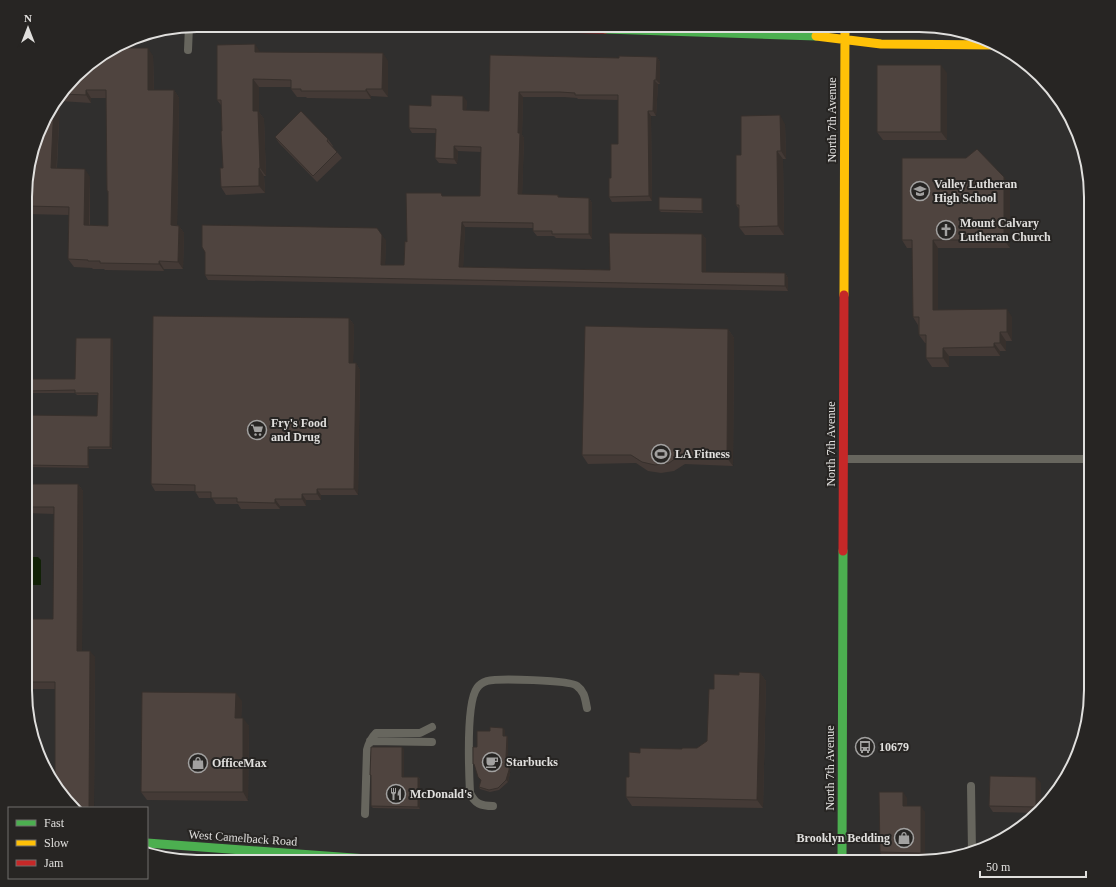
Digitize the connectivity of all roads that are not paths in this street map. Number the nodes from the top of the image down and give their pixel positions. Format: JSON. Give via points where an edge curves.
{"nodes":[{"id":1,"x":189,"y":32,"type":"edge"},
{"id":2,"x":702,"y":32,"type":"edge"},
{"id":3,"x":845,"y":32,"type":"edge"},
{"id":4,"x":845,"y":40,"type":"junction"},
{"id":5,"x":982,"y":45,"type":"edge"},
{"id":6,"x":188,"y":50,"type":"dead end"},
{"id":7,"x":843,"y":459,"type":"junction"},
{"id":8,"x":1084,"y":459,"type":"edge"},
{"id":9,"x":587,"y":708,"type":"dead end"},
{"id":10,"x":432,"y":727,"type":"dead end"},
{"id":11,"x":370,"y":740,"type":"junction"},
{"id":12,"x":432,"y":742,"type":"dead end"},
{"id":13,"x":971,"y":786,"type":"dead end"},
{"id":14,"x":493,"y":806,"type":"dead end"},
{"id":15,"x":365,"y":814,"type":"dead end"},
{"id":16,"x":148,"y":843,"type":"edge"},
{"id":17,"x":972,"y":846,"type":"edge"},
{"id":18,"x":312,"y":855,"type":"edge"},
{"id":19,"x":842,"y":855,"type":"edge"}],
"edges":[{"from":1,"to":6,"type":"lane"},
{"from":2,"to":4,"type":"main road","via":[[818,36]]},
{"from":3,"to":4,"type":"main road","name":"North 7th Avenue"},
{"from":4,"to":5,"type":"main road","via":[[881,44]]},
{"from":4,"to":7,"type":"main road","name":"North 7th Avenue"},
{"from":7,"to":8,"type":"lane"},
{"from":7,"to":19,"type":"main road","name":"North 7th Avenue"},
{"from":9,"to":14,"type":"lane","via":[[584,693],[576,685],[564,682],[499,680],[478,686],[473,696],[471,712],[470,793],[474,801],[483,806]]},
{"from":10,"to":11,"type":"lane","via":[[420,733],[376,733]]},
{"from":11,"to":12,"type":"lane"},
{"from":11,"to":15,"type":"lane","via":[[367,750]]},
{"from":13,"to":17,"type":"lane"},
{"from":16,"to":18,"type":"main road","name":"West Camelback Road"}]}
